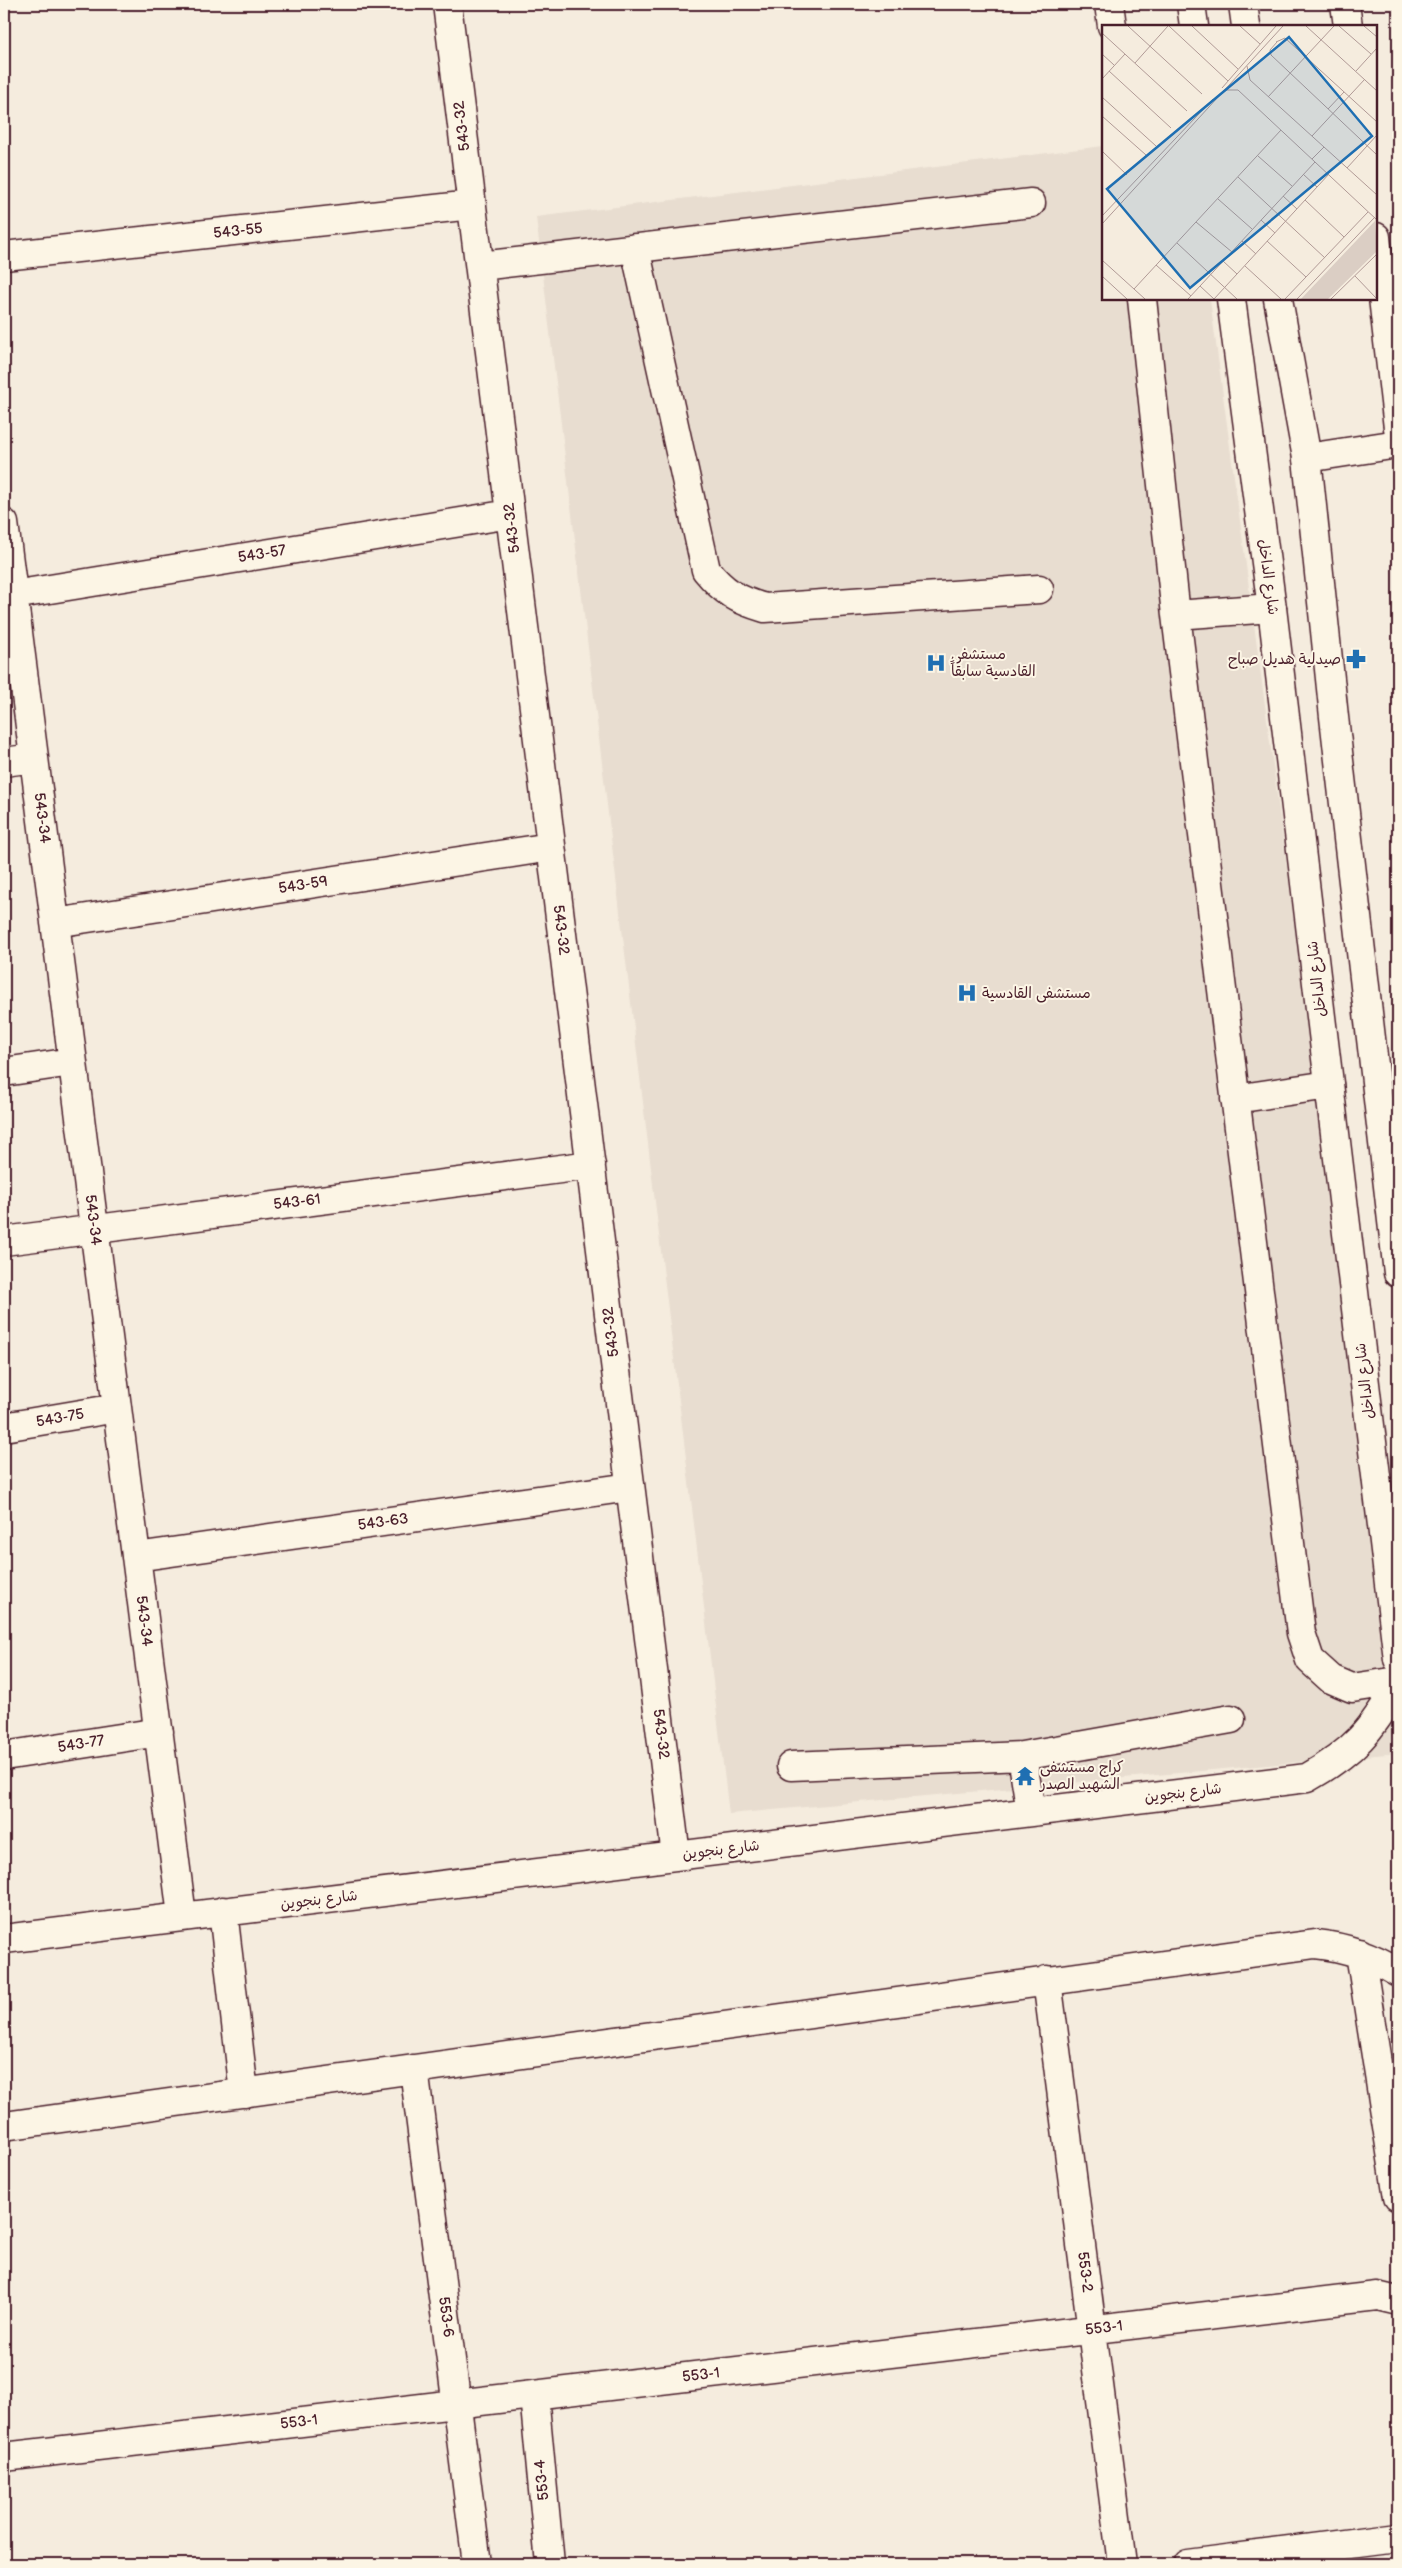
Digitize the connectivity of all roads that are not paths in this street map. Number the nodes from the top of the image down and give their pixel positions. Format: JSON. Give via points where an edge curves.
{"nodes":[{"id":1,"x":447,"y":4,"type":"edge"},
{"id":2,"x":1109,"y":4,"type":"edge"},
{"id":3,"x":1191,"y":4,"type":"edge"},
{"id":4,"x":1243,"y":4,"type":"edge"},
{"id":5,"x":1345,"y":4,"type":"edge"},
{"id":6,"x":1112,"y":25,"type":"edge"},
{"id":7,"x":1194,"y":25,"type":"edge"},
{"id":8,"x":1246,"y":25,"type":"edge"},
{"id":9,"x":1348,"y":25,"type":"edge"},
{"id":10,"x":1031,"y":203,"type":"dead end"},
{"id":11,"x":472,"y":205,"type":"junction"},
{"id":12,"x":635,"y":248,"type":"junction"},
{"id":13,"x":1384,"y":252,"type":"edge"},
{"id":14,"x":4,"y":256,"type":"edge"},
{"id":15,"x":480,"y":266,"type":"junction"},
{"id":16,"x":1142,"y":300,"type":"edge"},
{"id":17,"x":1230,"y":300,"type":"edge"},
{"id":18,"x":1278,"y":300,"type":"edge"},
{"id":19,"x":1398,"y":428,"type":"edge"},
{"id":20,"x":1398,"y":444,"type":"edge"},
{"id":21,"x":1307,"y":458,"type":"junction"},
{"id":22,"x":510,"y":514,"type":"junction"},
{"id":23,"x":4,"y":523,"type":"edge"},
{"id":24,"x":1039,"y":589,"type":"dead end"},
{"id":25,"x":13,"y":595,"type":"junction"},
{"id":26,"x":1272,"y":608,"type":"junction"},
{"id":27,"x":1176,"y":615,"type":"junction"},
{"id":28,"x":34,"y":758,"type":"junction"},
{"id":29,"x":4,"y":762,"type":"edge"},
{"id":30,"x":551,"y":847,"type":"junction"},
{"id":31,"x":55,"y":923,"type":"junction"},
{"id":32,"x":72,"y":1062,"type":"junction"},
{"id":33,"x":4,"y":1072,"type":"edge"},
{"id":34,"x":1329,"y":1085,"type":"junction"},
{"id":35,"x":1235,"y":1099,"type":"junction"},
{"id":36,"x":591,"y":1165,"type":"junction"},
{"id":37,"x":94,"y":1228,"type":"junction"},
{"id":38,"x":4,"y":1241,"type":"edge"},
{"id":39,"x":1398,"y":1273,"type":"edge"},
{"id":40,"x":117,"y":1408,"type":"junction"},
{"id":41,"x":4,"y":1428,"type":"edge"},
{"id":42,"x":630,"y":1486,"type":"junction"},
{"id":43,"x":136,"y":1557,"type":"junction"},
{"id":44,"x":1398,"y":1660,"type":"edge"},
{"id":45,"x":1398,"y":1681,"type":"edge"},
{"id":46,"x":1398,"y":1685,"type":"edge"},
{"id":47,"x":1231,"y":1719,"type":"dead end"},
{"id":48,"x":159,"y":1732,"type":"junction"},
{"id":49,"x":4,"y":1756,"type":"edge"},
{"id":50,"x":1022,"y":1756,"type":"junction"},
{"id":51,"x":791,"y":1766,"type":"dead end"},
{"id":52,"x":1031,"y":1812,"type":"junction"},
{"id":53,"x":676,"y":1856,"type":"junction"},
{"id":54,"x":224,"y":1911,"type":"junction"},
{"id":55,"x":182,"y":1916,"type":"junction"},
{"id":56,"x":4,"y":1938,"type":"edge"},
{"id":57,"x":1360,"y":1953,"type":"junction"},
{"id":58,"x":1398,"y":1972,"type":"edge"},
{"id":59,"x":1047,"y":1980,"type":"junction"},
{"id":60,"x":414,"y":2069,"type":"junction"},
{"id":61,"x":244,"y":2093,"type":"junction"},
{"id":62,"x":4,"y":2126,"type":"edge"},
{"id":63,"x":1398,"y":2197,"type":"edge"},
{"id":64,"x":1398,"y":2301,"type":"edge"},
{"id":65,"x":1092,"y":2329,"type":"junction"},
{"id":66,"x":534,"y":2395,"type":"junction"},
{"id":67,"x":457,"y":2404,"type":"junction"},
{"id":68,"x":4,"y":2457,"type":"edge"},
{"id":69,"x":1398,"y":2537,"type":"edge"},
{"id":70,"x":478,"y":2564,"type":"edge"},
{"id":71,"x":550,"y":2564,"type":"edge"},
{"id":72,"x":1122,"y":2564,"type":"edge"},
{"id":73,"x":1188,"y":2564,"type":"edge"}],
"edges":[{"from":1,"to":11,"type":"street","name":"543-32"},
{"from":2,"to":6,"type":"street"},
{"from":3,"to":7,"type":"street"},
{"from":4,"to":8,"type":"street"},
{"from":5,"to":9,"type":"street"},
{"from":10,"to":12,"type":"street"},
{"from":11,"to":14,"type":"street","name":"543-55"},
{"from":11,"to":15,"type":"street","name":"543-32"},
{"from":12,"to":15,"type":"street"},
{"from":12,"to":24,"type":"street","via":[[706,570],[721,588],[743,602],[765,608]]},
{"from":13,"to":19,"type":"street"},
{"from":15,"to":22,"type":"street","name":"543-32"},
{"from":16,"to":27,"type":"street"},
{"from":17,"to":26,"type":"street","name":"شارع الداخل"},
{"from":18,"to":21,"type":"street"},
{"from":20,"to":21,"type":"street"},
{"from":21,"to":39,"type":"street"},
{"from":22,"to":25,"type":"street","name":"543-57"},
{"from":22,"to":30,"type":"street","name":"543-32"},
{"from":23,"to":25,"type":"street","name":"543-34"},
{"from":25,"to":28,"type":"street","name":"543-34"},
{"from":26,"to":27,"type":"street"},
{"from":26,"to":34,"type":"street","name":"شارع الداخل"},
{"from":27,"to":35,"type":"street"},
{"from":28,"to":29,"type":"street"},
{"from":28,"to":31,"type":"street","name":"543-34"},
{"from":30,"to":31,"type":"street","name":"543-59"},
{"from":30,"to":36,"type":"street","name":"543-32"},
{"from":31,"to":32,"type":"street","name":"543-34"},
{"from":32,"to":33,"type":"street"},
{"from":32,"to":37,"type":"street","name":"543-34"},
{"from":34,"to":35,"type":"street"},
{"from":34,"to":44,"type":"street","name":"شارع الداخل"},
{"from":35,"to":45,"type":"street","via":[[1301,1633],[1310,1660],[1331,1679],[1352,1688]]},
{"from":36,"to":37,"type":"street","name":"543-61"},
{"from":36,"to":42,"type":"street","name":"543-32"},
{"from":37,"to":38,"type":"street","name":"543-61"},
{"from":37,"to":40,"type":"street","name":"543-34"},
{"from":40,"to":41,"type":"street","name":"543-75"},
{"from":40,"to":43,"type":"street","name":"543-34"},
{"from":42,"to":43,"type":"street","name":"543-63"},
{"from":42,"to":53,"type":"street","name":"543-32"},
{"from":43,"to":48,"type":"street","name":"543-34"},
{"from":46,"to":52,"type":"street","name":"شارع بنجوين","via":[[1380,1716],[1355,1746],[1307,1778]]},
{"from":47,"to":50,"type":"street"},
{"from":48,"to":49,"type":"street","name":"543-77"},
{"from":48,"to":55,"type":"street","name":"543-34"},
{"from":50,"to":51,"type":"street"},
{"from":50,"to":52,"type":"street"},
{"from":52,"to":53,"type":"street","name":"شارع بنجوين"},
{"from":53,"to":54,"type":"street","name":"شارع بنجوين"},
{"from":54,"to":55,"type":"street","name":"شارع بنجوين"},
{"from":54,"to":61,"type":"street"},
{"from":55,"to":56,"type":"street","name":"شارع بنجوين"},
{"from":57,"to":58,"type":"street"},
{"from":57,"to":59,"type":"street","via":[[1338,1946],[1315,1944]]},
{"from":57,"to":63,"type":"street"},
{"from":59,"to":60,"type":"street"},
{"from":59,"to":65,"type":"street","name":"553-2"},
{"from":60,"to":61,"type":"street"},
{"from":60,"to":67,"type":"street","name":"553-6"},
{"from":61,"to":62,"type":"street"},
{"from":64,"to":65,"type":"street","name":"553-1","via":[[1377,2296]]},
{"from":65,"to":66,"type":"street","name":"553-1"},
{"from":65,"to":72,"type":"street","name":"553-2"},
{"from":66,"to":67,"type":"street","name":"553-1"},
{"from":66,"to":71,"type":"street","name":"553-4"},
{"from":67,"to":68,"type":"street","name":"553-1"},
{"from":67,"to":70,"type":"street","name":"553-6"},
{"from":69,"to":73,"type":"street"}]}
